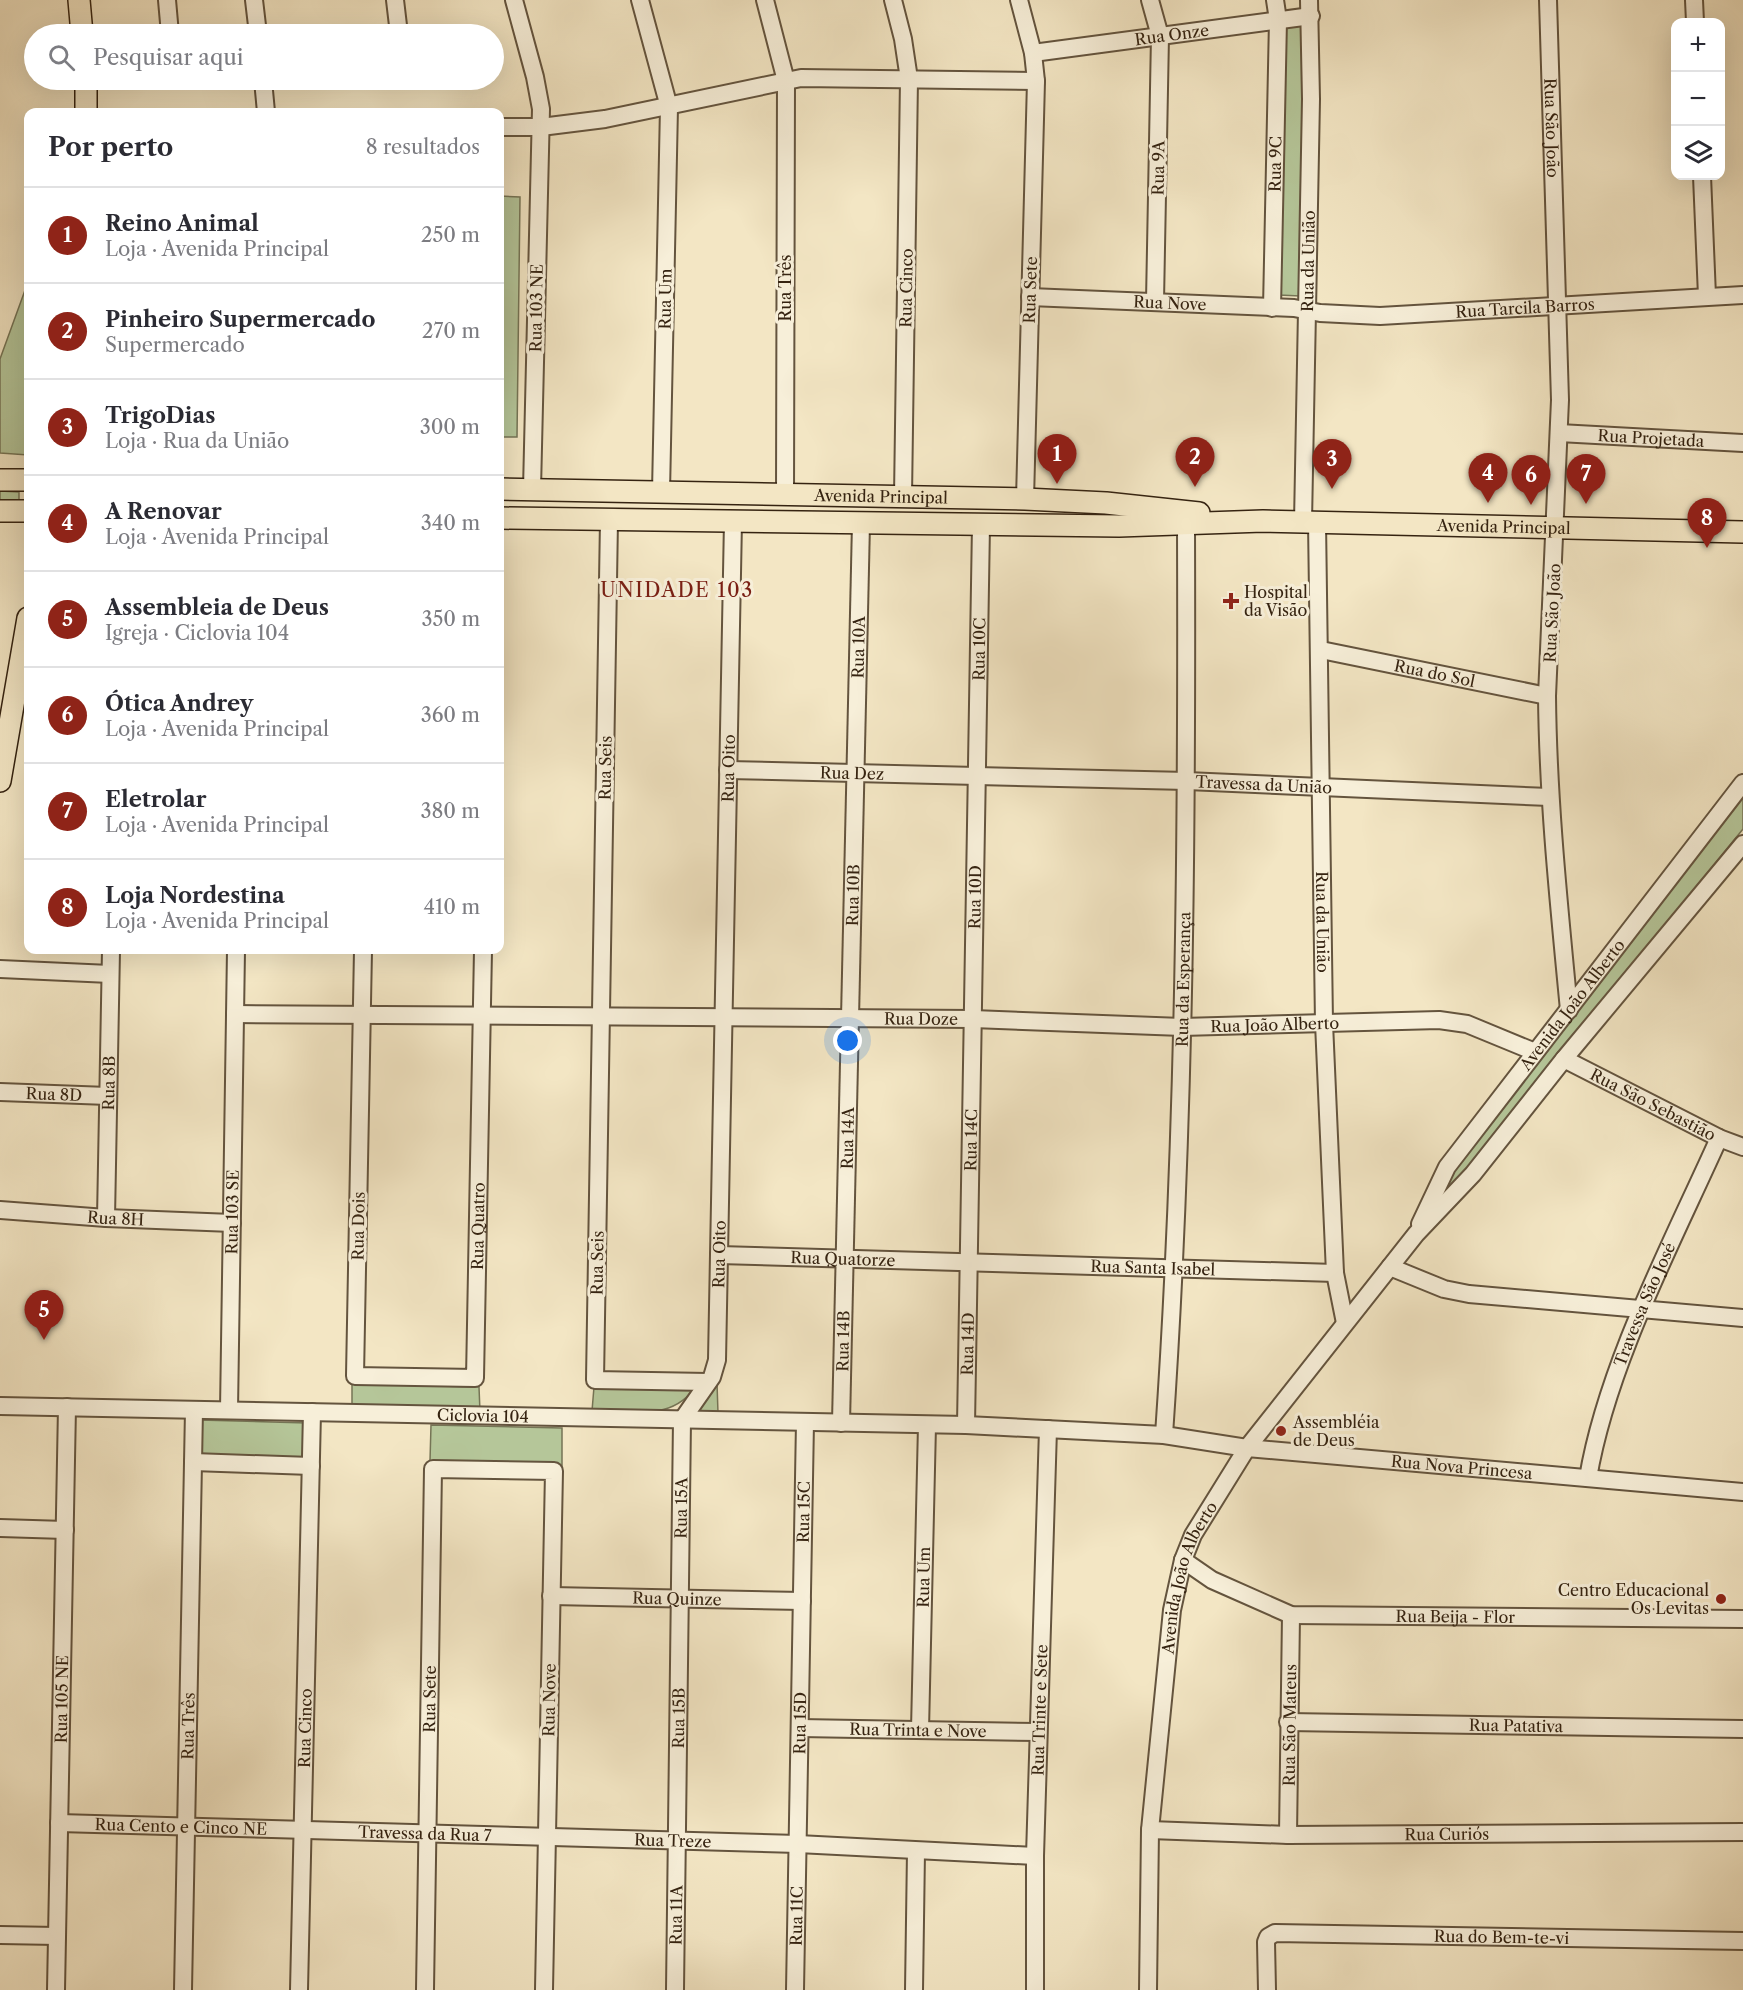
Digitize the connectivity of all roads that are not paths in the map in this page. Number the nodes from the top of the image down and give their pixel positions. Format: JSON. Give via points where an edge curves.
{"nodes":[{"id":1,"x":79,"y":0,"type":"edge"},
{"id":2,"x":254,"y":0,"type":"edge"},
{"id":3,"x":394,"y":0,"type":"edge"},
{"id":4,"x":514,"y":0,"type":"edge"},
{"id":5,"x":640,"y":0,"type":"edge"},
{"id":6,"x":765,"y":0,"type":"edge"},
{"id":7,"x":893,"y":0,"type":"edge"},
{"id":8,"x":1019,"y":0,"type":"edge"},
{"id":9,"x":1150,"y":0,"type":"edge"},
{"id":10,"x":1275,"y":0,"type":"edge"},
{"id":11,"x":1548,"y":0,"type":"edge"},
{"id":12,"x":1694,"y":0,"type":"edge"},
{"id":13,"x":168,"y":8,"type":"edge"},
{"id":14,"x":1310,"y":8,"type":"edge"},
{"id":15,"x":1695,"y":18,"type":"edge"},
{"id":16,"x":1278,"y":20,"type":"junction"},
{"id":17,"x":81,"y":24,"type":"edge"},
{"id":18,"x":169,"y":24,"type":"edge"},
{"id":19,"x":257,"y":24,"type":"edge"},
{"id":20,"x":398,"y":24,"type":"edge"},
{"id":21,"x":1160,"y":36,"type":"junction"},
{"id":22,"x":1033,"y":53,"type":"junction"},
{"id":23,"x":909,"y":80,"type":"junction"},
{"id":24,"x":786,"y":81,"type":"junction"},
{"id":25,"x":1036,"y":81,"type":"junction"},
{"id":26,"x":86,"y":90,"type":"edge"},
{"id":27,"x":264,"y":90,"type":"edge"},
{"id":28,"x":669,"y":107,"type":"junction"},
{"id":29,"x":86,"y":108,"type":"edge"},
{"id":30,"x":266,"y":108,"type":"edge"},
{"id":31,"x":504,"y":127,"type":"edge"},
{"id":32,"x":541,"y":128,"type":"junction"},
{"id":33,"x":1702,"y":180,"type":"edge"},
{"id":34,"x":1743,"y":295,"type":"edge"},
{"id":35,"x":1707,"y":296,"type":"junction"},
{"id":36,"x":1030,"y":297,"type":"junction"},
{"id":37,"x":1155,"y":301,"type":"junction"},
{"id":38,"x":1559,"y":304,"type":"junction"},
{"id":39,"x":1272,"y":308,"type":"junction"},
{"id":40,"x":1307,"y":312,"type":"junction"},
{"id":41,"x":1559,"y":433,"type":"junction"},
{"id":42,"x":1743,"y":442,"type":"edge"},
{"id":43,"x":504,"y":489,"type":"edge"},
{"id":44,"x":532,"y":489,"type":"junction"},
{"id":45,"x":661,"y":492,"type":"junction"},
{"id":46,"x":785,"y":494,"type":"junction"},
{"id":47,"x":903,"y":496,"type":"junction"},
{"id":48,"x":1024,"y":499,"type":"junction"},
{"id":49,"x":0,"y":511,"type":"edge"},
{"id":50,"x":24,"y":511,"type":"edge"},
{"id":51,"x":504,"y":518,"type":"edge"},
{"id":52,"x":582,"y":519,"type":"junction"},
{"id":53,"x":609,"y":519,"type":"junction"},
{"id":54,"x":733,"y":521,"type":"junction"},
{"id":55,"x":1263,"y":521,"type":"junction"},
{"id":56,"x":1310,"y":522,"type":"junction"},
{"id":57,"x":861,"y":523,"type":"junction"},
{"id":58,"x":1186,"y":524,"type":"junction"},
{"id":59,"x":981,"y":525,"type":"junction"},
{"id":60,"x":1557,"y":527,"type":"junction"},
{"id":61,"x":1743,"y":532,"type":"edge"},
{"id":62,"x":24,"y":641,"type":"edge"},
{"id":63,"x":1321,"y":650,"type":"junction"},
{"id":64,"x":1547,"y":696,"type":"junction"},
{"id":65,"x":728,"y":770,"type":"junction"},
{"id":66,"x":856,"y":772,"type":"junction"},
{"id":67,"x":977,"y":775,"type":"junction"},
{"id":68,"x":0,"y":781,"type":"edge"},
{"id":69,"x":1187,"y":781,"type":"junction"},
{"id":70,"x":1743,"y":783,"type":"edge"},
{"id":71,"x":1323,"y":788,"type":"junction"},
{"id":72,"x":1549,"y":797,"type":"junction"},
{"id":73,"x":1743,"y":844,"type":"edge"},
{"id":74,"x":111,"y":954,"type":"edge"},
{"id":75,"x":236,"y":954,"type":"edge"},
{"id":76,"x":363,"y":954,"type":"edge"},
{"id":77,"x":483,"y":954,"type":"edge"},
{"id":78,"x":0,"y":969,"type":"edge"},
{"id":79,"x":110,"y":974,"type":"junction"},
{"id":80,"x":1569,"y":1010,"type":"junction"},
{"id":81,"x":235,"y":1014,"type":"junction"},
{"id":82,"x":362,"y":1015,"type":"junction"},
{"id":83,"x":482,"y":1016,"type":"junction"},
{"id":84,"x":601,"y":1017,"type":"junction"},
{"id":85,"x":723,"y":1017,"type":"junction"},
{"id":86,"x":850,"y":1018,"type":"junction"},
{"id":87,"x":973,"y":1019,"type":"junction"},
{"id":88,"x":1324,"y":1023,"type":"junction"},
{"id":89,"x":1182,"y":1027,"type":"junction"},
{"id":90,"x":1535,"y":1052,"type":"junction"},
{"id":91,"x":1564,"y":1059,"type":"junction"},
{"id":92,"x":0,"y":1092,"type":"edge"},
{"id":93,"x":108,"y":1096,"type":"junction"},
{"id":94,"x":1719,"y":1138,"type":"junction"},
{"id":95,"x":1743,"y":1147,"type":"edge"},
{"id":96,"x":0,"y":1210,"type":"edge"},
{"id":97,"x":106,"y":1218,"type":"junction"},
{"id":98,"x":232,"y":1223,"type":"junction"},
{"id":99,"x":1416,"y":1234,"type":"junction"},
{"id":100,"x":718,"y":1255,"type":"junction"},
{"id":101,"x":844,"y":1258,"type":"junction"},
{"id":102,"x":968,"y":1262,"type":"junction"},
{"id":103,"x":1390,"y":1267,"type":"junction"},
{"id":104,"x":1176,"y":1268,"type":"junction"},
{"id":105,"x":1335,"y":1273,"type":"junction"},
{"id":106,"x":1643,"y":1310,"type":"junction"},
{"id":107,"x":1743,"y":1318,"type":"edge"},
{"id":108,"x":1345,"y":1323,"type":"junction"},
{"id":109,"x":416,"y":1377,"type":"joint"},
{"id":110,"x":708,"y":1382,"type":"junction"},
{"id":111,"x":0,"y":1406,"type":"edge"},
{"id":112,"x":67,"y":1407,"type":"junction"},
{"id":113,"x":194,"y":1410,"type":"junction"},
{"id":114,"x":229,"y":1410,"type":"junction"},
{"id":115,"x":312,"y":1412,"type":"junction"},
{"id":116,"x":682,"y":1420,"type":"junction"},
{"id":117,"x":805,"y":1422,"type":"junction"},
{"id":118,"x":841,"y":1423,"type":"junction"},
{"id":119,"x":927,"y":1425,"type":"junction"},
{"id":120,"x":966,"y":1425,"type":"junction"},
{"id":121,"x":1048,"y":1429,"type":"junction"},
{"id":122,"x":1164,"y":1435,"type":"junction"},
{"id":123,"x":1247,"y":1448,"type":"junction"},
{"id":124,"x":193,"y":1462,"type":"junction"},
{"id":125,"x":311,"y":1466,"type":"junction"},
{"id":126,"x":494,"y":1470,"type":"joint"},
{"id":127,"x":1588,"y":1478,"type":"junction"},
{"id":128,"x":1743,"y":1492,"type":"edge"},
{"id":129,"x":0,"y":1528,"type":"edge"},
{"id":130,"x":65,"y":1530,"type":"junction"},
{"id":131,"x":1183,"y":1560,"type":"junction"},
{"id":132,"x":551,"y":1596,"type":"junction"},
{"id":133,"x":680,"y":1598,"type":"junction"},
{"id":134,"x":802,"y":1601,"type":"junction"},
{"id":135,"x":1292,"y":1616,"type":"junction"},
{"id":136,"x":1743,"y":1619,"type":"edge"},
{"id":137,"x":1288,"y":1722,"type":"junction"},
{"id":138,"x":800,"y":1728,"type":"junction"},
{"id":139,"x":1743,"y":1729,"type":"edge"},
{"id":140,"x":920,"y":1730,"type":"junction"},
{"id":141,"x":1038,"y":1732,"type":"junction"},
{"id":142,"x":59,"y":1823,"type":"junction"},
{"id":143,"x":186,"y":1827,"type":"junction"},
{"id":144,"x":303,"y":1830,"type":"junction"},
{"id":145,"x":1150,"y":1830,"type":"junction"},
{"id":146,"x":1743,"y":1832,"type":"edge"},
{"id":147,"x":428,"y":1833,"type":"junction"},
{"id":148,"x":547,"y":1836,"type":"junction"},
{"id":149,"x":1288,"y":1836,"type":"junction"},
{"id":150,"x":677,"y":1840,"type":"junction"},
{"id":151,"x":798,"y":1844,"type":"junction"},
{"id":152,"x":916,"y":1851,"type":"junction"},
{"id":153,"x":1035,"y":1856,"type":"junction"},
{"id":154,"x":0,"y":1935,"type":"edge"},
{"id":155,"x":57,"y":1936,"type":"junction"},
{"id":156,"x":1743,"y":1941,"type":"edge"},
{"id":157,"x":56,"y":1990,"type":"edge"},
{"id":158,"x":183,"y":1990,"type":"edge"},
{"id":159,"x":299,"y":1990,"type":"edge"},
{"id":160,"x":425,"y":1990,"type":"edge"},
{"id":161,"x":544,"y":1990,"type":"edge"},
{"id":162,"x":675,"y":1990,"type":"edge"},
{"id":163,"x":795,"y":1990,"type":"edge"},
{"id":164,"x":914,"y":1990,"type":"edge"},
{"id":165,"x":1035,"y":1990,"type":"edge"},
{"id":166,"x":1148,"y":1990,"type":"edge"},
{"id":167,"x":1267,"y":1990,"type":"edge"}],
"edges":[{"from":1,"to":17,"type":"main road"},
{"from":2,"to":19,"type":"street"},
{"from":3,"to":20,"type":"street"},
{"from":4,"to":32,"type":"street","name":"Rua 103 NE","via":[[535,77]]},
{"from":5,"to":28,"type":"street","name":"Rua Um"},
{"from":6,"to":24,"type":"street","name":"Rua Três"},
{"from":7,"to":23,"type":"street","name":"Rua Cinco"},
{"from":8,"to":22,"type":"street","name":"Rua Sete"},
{"from":9,"to":21,"type":"street","name":"Rua 9A"},
{"from":10,"to":16,"type":"street","name":"Rua 9C"},
{"from":11,"to":38,"type":"street","name":"Rua São João"},
{"from":12,"to":15,"type":"street"},
{"from":13,"to":18,"type":"street"},
{"from":14,"to":16,"type":"street","name":"Rua Onze"},
{"from":14,"to":40,"type":"street","name":"Rua da União"},
{"from":16,"to":21,"type":"street","name":"Rua Onze"},
{"from":16,"to":39,"type":"street","name":"Rua 9C"},
{"from":21,"to":22,"type":"street","name":"Rua Onze"},
{"from":21,"to":37,"type":"street","name":"Rua 9A"},
{"from":22,"to":25,"type":"street","name":"Rua Sete"},
{"from":23,"to":24,"type":"street"},
{"from":23,"to":25,"type":"street"},
{"from":23,"to":47,"type":"street","name":"Rua Cinco"},
{"from":24,"to":28,"type":"street"},
{"from":24,"to":46,"type":"street","name":"Rua Três"},
{"from":25,"to":36,"type":"street","name":"Rua Sete"},
{"from":26,"to":29,"type":"main road"},
{"from":27,"to":30,"type":"street"},
{"from":28,"to":32,"type":"street"},
{"from":28,"to":45,"type":"street","name":"Rua Um"},
{"from":31,"to":32,"type":"street"},
{"from":32,"to":44,"type":"street","name":"Rua 103 NE"},
{"from":33,"to":35,"type":"street"},
{"from":34,"to":35,"type":"street","name":"Rua Tarcila Barros"},
{"from":35,"to":38,"type":"street","name":"Rua Tarcila Barros"},
{"from":36,"to":37,"type":"street","name":"Rua Nove"},
{"from":36,"to":48,"type":"street","name":"Rua Sete"},
{"from":37,"to":39,"type":"street","name":"Rua Nove"},
{"from":38,"to":40,"type":"street","name":"Rua Tarcila Barros","via":[[1380,316]]},
{"from":38,"to":41,"type":"street","name":"Rua São João"},
{"from":39,"to":40,"type":"street","name":"Rua Nove"},
{"from":40,"to":56,"type":"street","name":"Rua da União"},
{"from":41,"to":42,"type":"street","name":"Rua Projetada"},
{"from":41,"to":60,"type":"street","name":"Rua São João"},
{"from":43,"to":44,"type":"main road","name":"Avenida Principal"},
{"from":44,"to":45,"type":"main road","name":"Avenida Principal"},
{"from":45,"to":46,"type":"main road","name":"Avenida Principal"},
{"from":45,"to":52,"type":"main road","via":[[659,508],[652,513],[604,514]]},
{"from":46,"to":47,"type":"main road","name":"Avenida Principal"},
{"from":47,"to":48,"type":"main road","name":"Avenida Principal"},
{"from":48,"to":55,"type":"main road","name":"Avenida Principal","via":[[1116,504]]},
{"from":49,"to":50,"type":"main road"},
{"from":51,"to":52,"type":"main road","name":"Avenida Principal"},
{"from":52,"to":53,"type":"main road","name":"Avenida Principal"},
{"from":53,"to":54,"type":"main road","name":"Avenida Principal"},
{"from":53,"to":84,"type":"street","name":"Rua Seis"},
{"from":54,"to":57,"type":"main road","name":"Avenida Principal"},
{"from":54,"to":65,"type":"street","name":"Rua Oito"},
{"from":55,"to":56,"type":"main road","name":"Avenida Principal"},
{"from":55,"to":58,"type":"main road","name":"Avenida Principal"},
{"from":56,"to":60,"type":"main road","name":"Avenida Principal"},
{"from":56,"to":63,"type":"street","name":"Rua da União"},
{"from":57,"to":59,"type":"main road","name":"Avenida Principal"},
{"from":57,"to":66,"type":"street","name":"Rua 10A"},
{"from":58,"to":59,"type":"main road","name":"Avenida Principal"},
{"from":58,"to":69,"type":"street","name":"Rua da Esperança"},
{"from":59,"to":67,"type":"street","name":"Rua 10C"},
{"from":60,"to":61,"type":"main road","name":"Avenida Principal"},
{"from":60,"to":64,"type":"street","name":"Rua São João"},
{"from":62,"to":68,"type":"main road"},
{"from":63,"to":64,"type":"street","name":"Rua do Sol"},
{"from":63,"to":71,"type":"street","name":"Rua da União"},
{"from":64,"to":72,"type":"street","name":"Rua São João"},
{"from":65,"to":66,"type":"street","name":"Rua Dez"},
{"from":65,"to":85,"type":"street","name":"Rua Oito"},
{"from":66,"to":67,"type":"street","name":"Rua Dez"},
{"from":66,"to":86,"type":"street","name":"Rua 10B"},
{"from":67,"to":69,"type":"street","name":"Travessa da União"},
{"from":67,"to":87,"type":"street","name":"Rua 10D"},
{"from":69,"to":71,"type":"street","name":"Travessa da União"},
{"from":69,"to":89,"type":"street","name":"Rua da Esperança"},
{"from":70,"to":80,"type":"street","name":"Avenida João Alberto"},
{"from":71,"to":72,"type":"street","name":"Travessa da União"},
{"from":71,"to":88,"type":"street","name":"Rua da União"},
{"from":72,"to":80,"type":"street","name":"Rua São João"},
{"from":73,"to":91,"type":"street","name":"Avenida João Alberto"},
{"from":74,"to":79,"type":"street","name":"Rua 8B"},
{"from":75,"to":81,"type":"street","name":"Rua 103 SE"},
{"from":76,"to":82,"type":"street","name":"Rua Dois"},
{"from":77,"to":83,"type":"street","name":"Rua Quatro"},
{"from":78,"to":79,"type":"street"},
{"from":79,"to":93,"type":"street","name":"Rua 8B"},
{"from":80,"to":90,"type":"street","name":"Avenida João Alberto"},
{"from":81,"to":82,"type":"street"},
{"from":81,"to":98,"type":"street","name":"Rua 103 SE"},
{"from":82,"to":83,"type":"street"},
{"from":82,"to":109,"type":"street","name":"Rua Dois","via":[[355,1376]]},
{"from":83,"to":84,"type":"street"},
{"from":83,"to":109,"type":"street","name":"Rua Quatro","via":[[475,1378]]},
{"from":84,"to":85,"type":"street"},
{"from":84,"to":110,"type":"street","name":"Rua Seis","via":[[595,1380]]},
{"from":85,"to":86,"type":"street","name":"Rua Doze"},
{"from":85,"to":100,"type":"street","name":"Rua Oito"},
{"from":86,"to":87,"type":"street","name":"Rua Doze"},
{"from":86,"to":101,"type":"street","name":"Rua 14A"},
{"from":87,"to":89,"type":"street","name":"Rua João Alberto"},
{"from":87,"to":102,"type":"street","name":"Rua 14C"},
{"from":88,"to":89,"type":"street","name":"Rua João Alberto"},
{"from":88,"to":90,"type":"street","name":"Rua João Alberto","via":[[1448,1021],[1494,1033]]},
{"from":88,"to":105,"type":"street","name":"Rua da União"},
{"from":89,"to":104,"type":"street","name":"Rua da Esperança"},
{"from":90,"to":99,"type":"street","name":"Avenida João Alberto","via":[[1447,1167]]},
{"from":91,"to":94,"type":"street","name":"Rua São Sebastião"},
{"from":91,"to":99,"type":"street","name":"Avenida João Alberto","via":[[1473,1174]]},
{"from":92,"to":93,"type":"street","name":"Rua 8D"},
{"from":93,"to":97,"type":"street","name":"Rua 8B"},
{"from":94,"to":95,"type":"street","name":"Rua São Sebastião"},
{"from":94,"to":106,"type":"street","name":"Travessa São José"},
{"from":96,"to":97,"type":"street","name":"Rua 8H"},
{"from":97,"to":98,"type":"street","name":"Rua 8H"},
{"from":98,"to":114,"type":"street","name":"Rua 103 SE"},
{"from":99,"to":103,"type":"street","name":"Avenida João Alberto"},
{"from":100,"to":101,"type":"street","name":"Rua Quatorze"},
{"from":100,"to":110,"type":"street","name":"Rua Oito","via":[[717,1360]]},
{"from":101,"to":102,"type":"street","name":"Rua Quatorze"},
{"from":101,"to":118,"type":"street","name":"Rua 14B"},
{"from":102,"to":104,"type":"street","name":"Rua Santa Isabel"},
{"from":102,"to":120,"type":"street","name":"Rua 14D"},
{"from":103,"to":106,"type":"street","via":[[1444,1289],[1469,1294]]},
{"from":103,"to":108,"type":"street","name":"Avenida João Alberto"},
{"from":104,"to":105,"type":"street","name":"Rua Santa Isabel"},
{"from":104,"to":122,"type":"street","name":"Rua da Esperança"},
{"from":105,"to":108,"type":"street","name":"Rua da União"},
{"from":106,"to":107,"type":"street"},
{"from":106,"to":127,"type":"street","name":"Travessa São José","via":[[1595,1435]]},
{"from":108,"to":123,"type":"street","name":"Avenida João Alberto"},
{"from":110,"to":116,"type":"street","name":"Rua Oito"},
{"from":111,"to":112,"type":"street","name":"Ciclovia 104"},
{"from":112,"to":113,"type":"street","name":"Ciclovia 104"},
{"from":112,"to":130,"type":"street","name":"Rua 105 NE"},
{"from":113,"to":114,"type":"street","name":"Ciclovia 104"},
{"from":113,"to":124,"type":"street","name":"Rua Três"},
{"from":114,"to":115,"type":"street","name":"Ciclovia 104"},
{"from":115,"to":116,"type":"street","name":"Ciclovia 104"},
{"from":115,"to":125,"type":"street","name":"Rua Cinco"},
{"from":116,"to":117,"type":"street","name":"Ciclovia 104"},
{"from":116,"to":133,"type":"street","name":"Rua 15A"},
{"from":117,"to":118,"type":"street","name":"Ciclovia 104"},
{"from":117,"to":134,"type":"street","name":"Rua 15C"},
{"from":118,"to":119,"type":"street","name":"Ciclovia 104"},
{"from":119,"to":120,"type":"street","name":"Ciclovia 104"},
{"from":119,"to":140,"type":"street","name":"Rua Um"},
{"from":120,"to":121,"type":"street","name":"Rua Nova Princesa"},
{"from":121,"to":122,"type":"street","name":"Rua Nova Princesa"},
{"from":121,"to":141,"type":"street","name":"Rua Trinte e Sete"},
{"from":122,"to":123,"type":"street","name":"Rua Nova Princesa"},
{"from":123,"to":127,"type":"street","name":"Rua Nova Princesa"},
{"from":123,"to":131,"type":"street","name":"Avenida João Alberto","via":[[1206,1510]]},
{"from":124,"to":125,"type":"street"},
{"from":124,"to":143,"type":"street","name":"Rua Três"},
{"from":125,"to":144,"type":"street","name":"Rua Cinco"},
{"from":126,"to":132,"type":"street","name":"Rua Nove","via":[[554,1471]]},
{"from":126,"to":147,"type":"street","name":"Rua Sete","via":[[433,1469]]},
{"from":127,"to":128,"type":"street","name":"Rua Nova Princesa"},
{"from":129,"to":130,"type":"street"},
{"from":130,"to":142,"type":"street","name":"Rua 105 NE"},
{"from":131,"to":135,"type":"street","name":"Rua Beija - Flor","via":[[1212,1580]]},
{"from":131,"to":145,"type":"street","name":"Avenida João Alberto","via":[[1172,1610]]},
{"from":132,"to":133,"type":"street","name":"Rua Quinze"},
{"from":132,"to":148,"type":"street","name":"Rua Nove"},
{"from":133,"to":134,"type":"street","name":"Rua Quinze"},
{"from":133,"to":150,"type":"street","name":"Rua 15B"},
{"from":134,"to":138,"type":"street","name":"Rua 15D"},
{"from":135,"to":136,"type":"street","name":"Rua Beija - Flor"},
{"from":135,"to":137,"type":"street","name":"Rua São Mateus"},
{"from":137,"to":139,"type":"street","name":"Rua Patativa"},
{"from":137,"to":149,"type":"street","name":"Rua São Mateus"},
{"from":138,"to":140,"type":"street","name":"Rua Trinta e Nove"},
{"from":138,"to":151,"type":"street","name":"Rua 15D"},
{"from":140,"to":141,"type":"street","name":"Rua Trinta e Nove"},
{"from":141,"to":153,"type":"street","name":"Rua Trinte e Sete"},
{"from":142,"to":143,"type":"street","name":"Rua Cento e Cinco NE"},
{"from":142,"to":155,"type":"street","name":"Rua 105 NE"},
{"from":143,"to":144,"type":"street","name":"Rua Cento e Cinco NE"},
{"from":143,"to":158,"type":"street","name":"Rua Três"},
{"from":144,"to":147,"type":"street","name":"Travessa da Rua 7"},
{"from":144,"to":159,"type":"street","name":"Rua Cinco"},
{"from":145,"to":149,"type":"street","name":"Rua Curiós"},
{"from":145,"to":166,"type":"street","name":"Avenida João Alberto"},
{"from":146,"to":149,"type":"street","name":"Rua Curiós"},
{"from":147,"to":148,"type":"street","name":"Travessa da Rua 7"},
{"from":147,"to":160,"type":"street","name":"Rua Sete"},
{"from":148,"to":150,"type":"street","name":"Rua Treze"},
{"from":148,"to":161,"type":"street","name":"Rua Nove"},
{"from":150,"to":151,"type":"street","name":"Rua Treze"},
{"from":150,"to":162,"type":"street","name":"Rua 11A"},
{"from":151,"to":152,"type":"street","name":"Rua Treze"},
{"from":151,"to":163,"type":"street","name":"Rua 11C"},
{"from":152,"to":153,"type":"street","name":"Rua Treze"},
{"from":152,"to":164,"type":"street"},
{"from":153,"to":165,"type":"street","name":"Rua Trinte e Sete"},
{"from":154,"to":155,"type":"street"},
{"from":155,"to":157,"type":"street","name":"Rua 105 NE"},
{"from":156,"to":167,"type":"street","name":"Rua do Bem-te-vi","via":[[1275,1933],[1266,1942]]}]}
